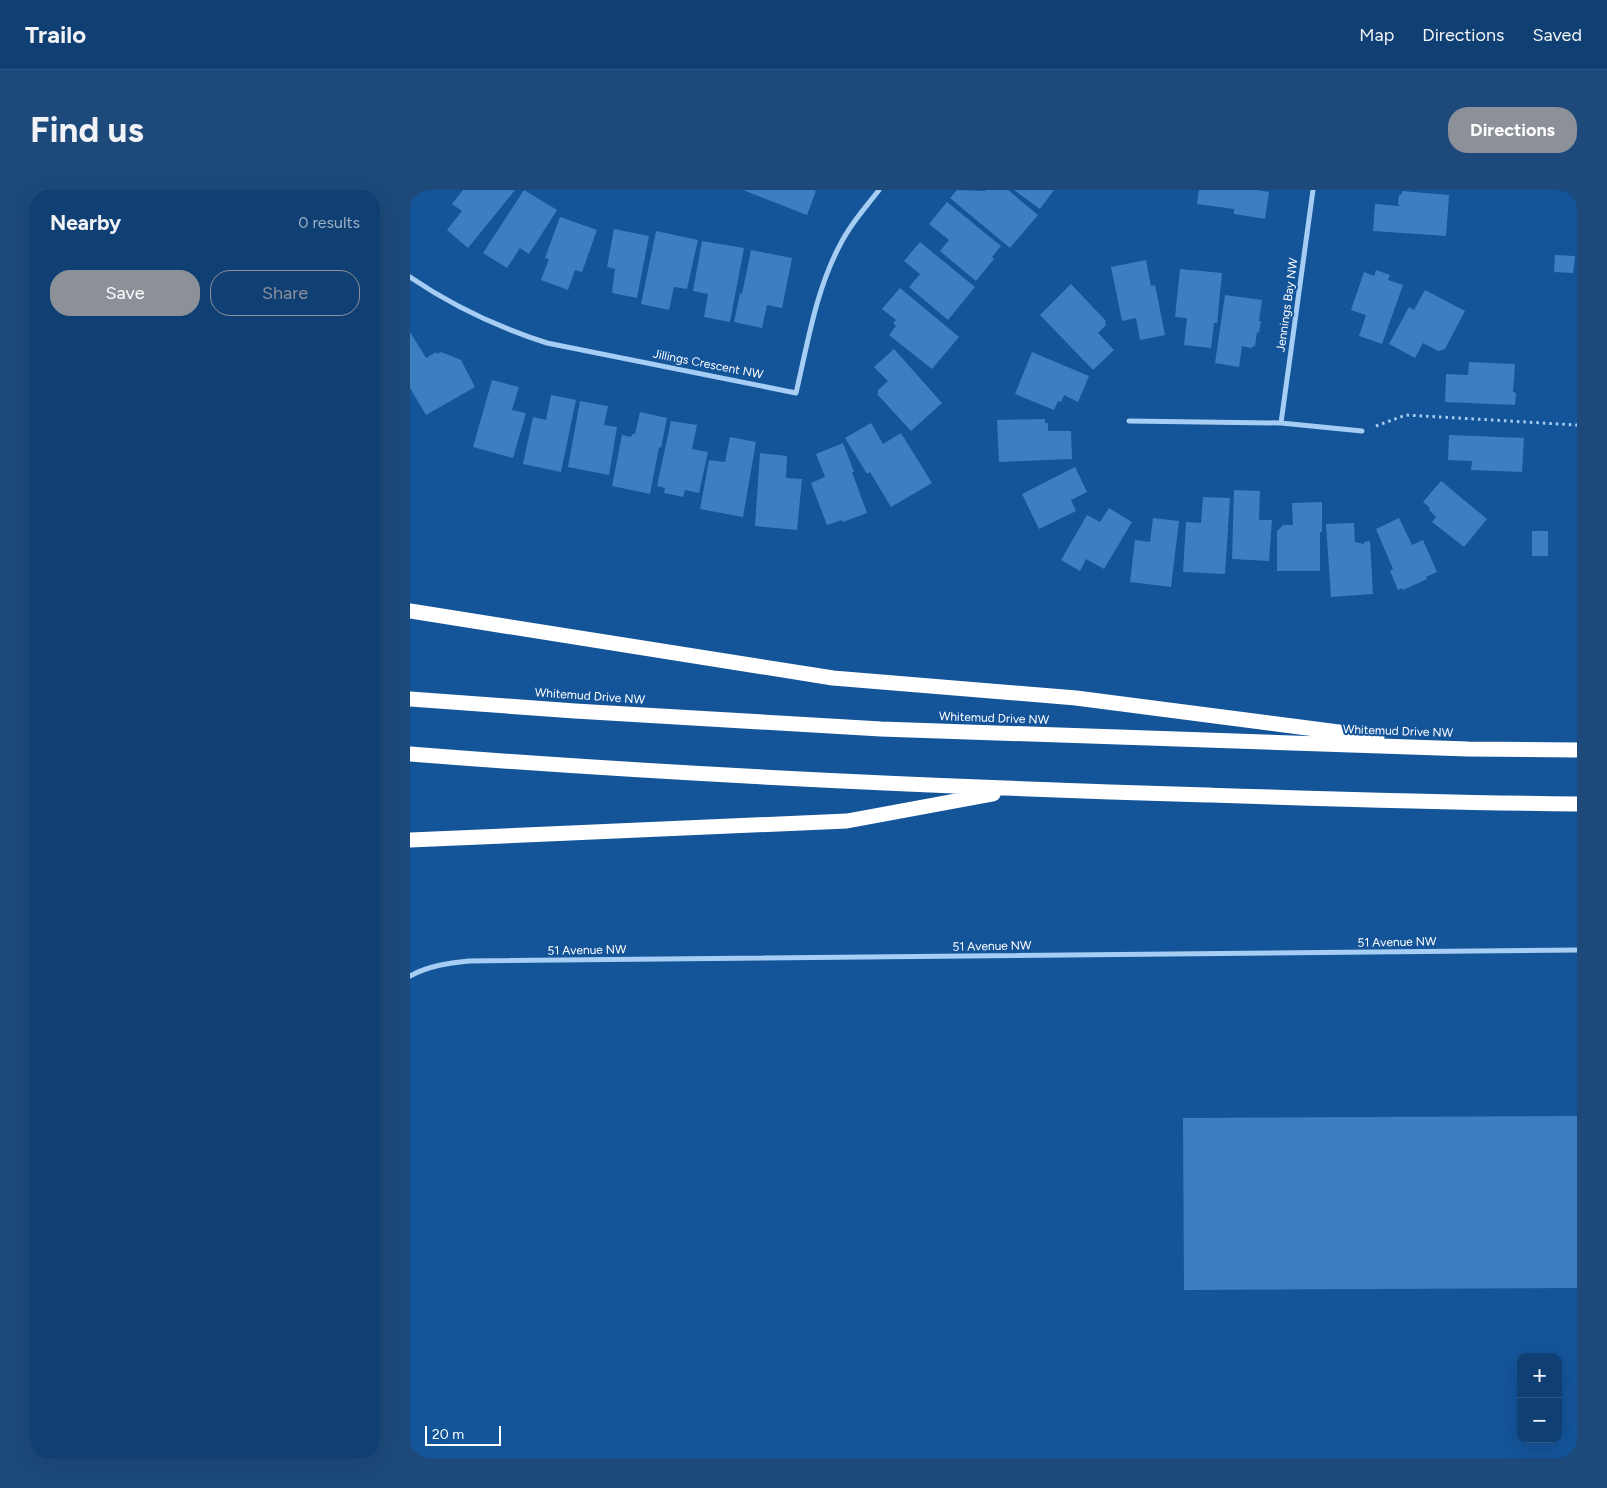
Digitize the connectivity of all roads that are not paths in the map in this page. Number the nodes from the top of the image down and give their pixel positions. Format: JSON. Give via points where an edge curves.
{"nodes":[{"id":1,"x":879,"y":190,"type":"edge"},
{"id":2,"x":1313,"y":190,"type":"edge"},
{"id":3,"x":410,"y":277,"type":"edge"},
{"id":4,"x":1129,"y":422,"type":"dead end"},
{"id":5,"x":1281,"y":424,"type":"junction"},
{"id":6,"x":1362,"y":431,"type":"road end"},
{"id":7,"x":410,"y":612,"type":"edge"},
{"id":8,"x":410,"y":699,"type":"edge"},
{"id":9,"x":1468,"y":749,"type":"junction"},
{"id":10,"x":1577,"y":750,"type":"edge"},
{"id":11,"x":410,"y":754,"type":"edge"},
{"id":12,"x":1020,"y":790,"type":"junction"},
{"id":13,"x":1577,"y":804,"type":"edge"},
{"id":14,"x":410,"y":840,"type":"edge"},
{"id":15,"x":1577,"y":950,"type":"edge"},
{"id":16,"x":410,"y":976,"type":"edge"}],
"edges":[{"from":1,"to":3,"type":"street","name":"Jillings Crescent NW","via":[[841,242],[828,271],[813,317],[796,392],[547,343],[487,322]]},
{"from":2,"to":5,"type":"street","name":"Jennings Bay NW"},
{"from":4,"to":5,"type":"street"},
{"from":5,"to":6,"type":"street"},
{"from":7,"to":9,"type":"highway","via":[[833,678],[1076,698]]},
{"from":8,"to":9,"type":"highway","name":"Whitemud Drive NW","via":[[881,729]]},
{"from":9,"to":10,"type":"highway","name":"Whitemud Drive NW"},
{"from":11,"to":12,"type":"highway"},
{"from":12,"to":13,"type":"highway"},
{"from":12,"to":14,"type":"highway","via":[[847,821]]},
{"from":15,"to":16,"type":"street","name":"51 Avenue NW","via":[[469,961],[444,964]]}]}
